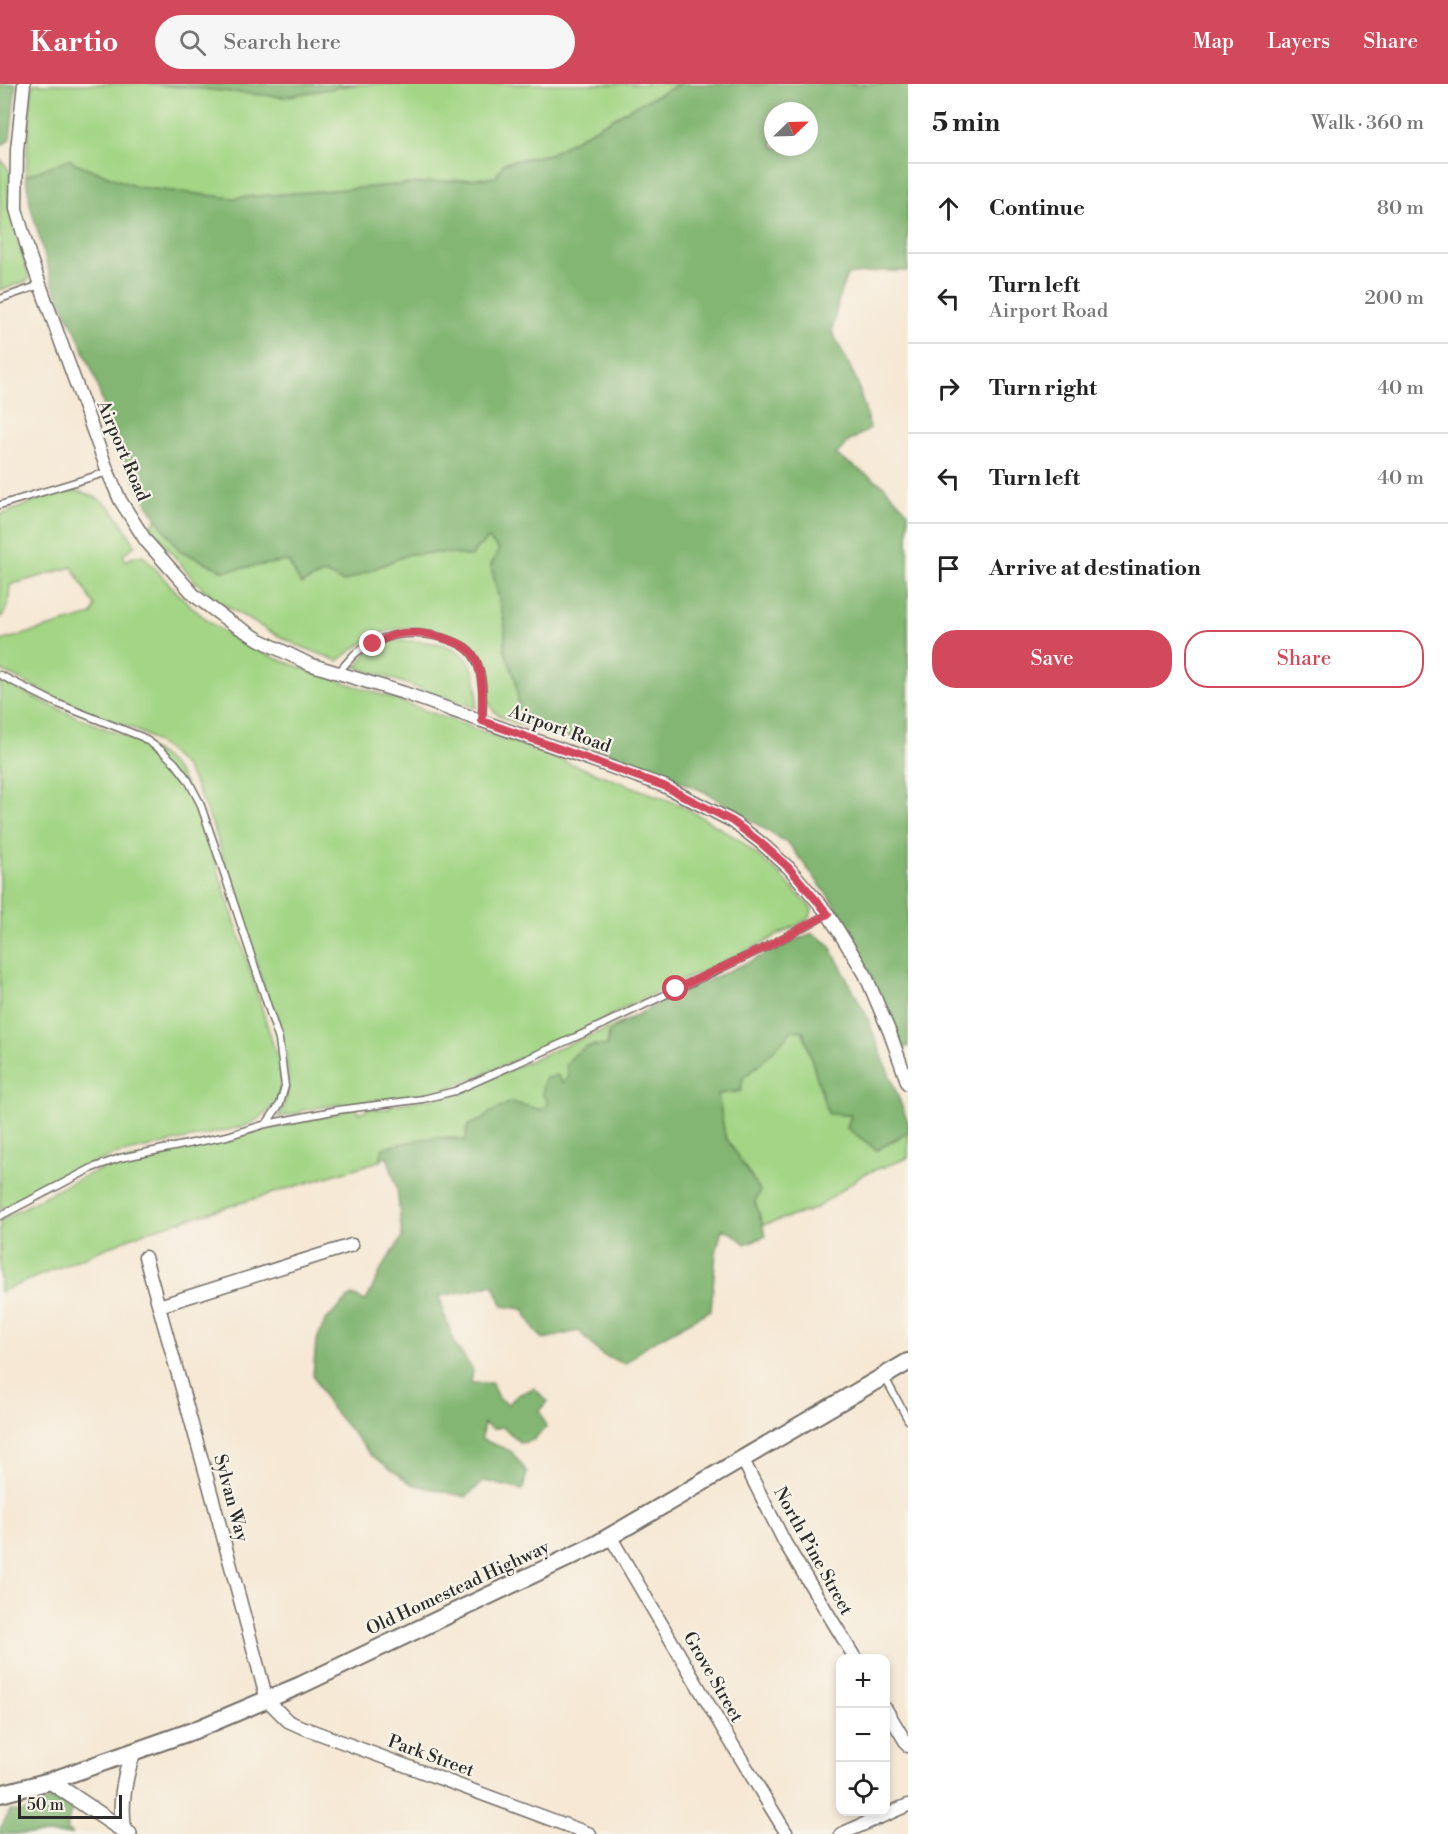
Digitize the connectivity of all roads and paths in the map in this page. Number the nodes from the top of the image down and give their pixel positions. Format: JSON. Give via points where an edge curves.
{"nodes":[{"id":1,"x":24,"y":84,"type":"edge"},
{"id":2,"x":40,"y":285,"type":"junction"},
{"id":3,"x":0,"y":299,"type":"edge"},
{"id":4,"x":108,"y":471,"type":"junction"},
{"id":5,"x":0,"y":505,"type":"edge"},
{"id":6,"x":338,"y":673,"type":"junction"},
{"id":7,"x":0,"y":675,"type":"edge"},
{"id":8,"x":482,"y":721,"type":"junction"},
{"id":9,"x":828,"y":914,"type":"junction"},
{"id":10,"x":908,"y":1084,"type":"edge"},
{"id":11,"x":266,"y":1125,"type":"junction"},
{"id":12,"x":0,"y":1216,"type":"edge"},
{"id":13,"x":352,"y":1245,"type":"dead end"},
{"id":14,"x":145,"y":1257,"type":"dead end"},
{"id":15,"x":159,"y":1306,"type":"junction"},
{"id":16,"x":908,"y":1362,"type":"edge"},
{"id":17,"x":884,"y":1375,"type":"junction"},
{"id":18,"x":908,"y":1420,"type":"edge"},
{"id":19,"x":743,"y":1460,"type":"junction"},
{"id":20,"x":610,"y":1536,"type":"junction"},
{"id":21,"x":852,"y":1654,"type":"edge"},
{"id":22,"x":267,"y":1700,"type":"junction"},
{"id":23,"x":890,"y":1717,"type":"edge"},
{"id":24,"x":908,"y":1746,"type":"edge"},
{"id":25,"x":133,"y":1752,"type":"junction"},
{"id":26,"x":50,"y":1781,"type":"junction"},
{"id":27,"x":0,"y":1794,"type":"edge"},
{"id":28,"x":908,"y":1805,"type":"edge"},
{"id":29,"x":126,"y":1833,"type":"edge"},
{"id":30,"x":590,"y":1834,"type":"edge"},
{"id":31,"x":787,"y":1834,"type":"edge"},
{"id":32,"x":841,"y":1834,"type":"edge"}],
"edges":[{"from":1,"to":2,"type":"street","name":"Airport Road","via":[[16,150],[16,209]]},
{"from":2,"to":3,"type":"lane"},
{"from":2,"to":4,"type":"street","name":"Airport Road"},
{"from":4,"to":5,"type":"lane"},
{"from":4,"to":6,"type":"street","name":"Airport Road","via":[[120,500],[146,541],[195,596],[260,640],[309,664]]},
{"from":6,"to":8,"type":"street","name":"Airport Road"},
{"from":6,"to":8,"type":"lane","via":[[356,653],[399,633],[453,641],[472,653],[480,672]]},
{"from":7,"to":11,"type":"lane","via":[[56,703],[142,737],[168,757],[188,780],[200,803],[279,1041],[285,1086],[280,1104]]},
{"from":8,"to":9,"type":"street","name":"Airport Road","via":[[664,786],[732,821],[789,868]]},
{"from":9,"to":10,"type":"street","name":"Airport Road","via":[[865,974]]},
{"from":9,"to":11,"type":"lane","via":[[587,1032],[455,1091]]},
{"from":11,"to":12,"type":"lane","via":[[120,1158],[92,1168]]},
{"from":13,"to":15,"type":"street"},
{"from":14,"to":15,"type":"street","name":"Sylvan Way"},
{"from":15,"to":22,"type":"street","name":"Sylvan Way"},
{"from":16,"to":17,"type":"main road","name":"Old Homestead Highway"},
{"from":17,"to":18,"type":"lane"},
{"from":17,"to":19,"type":"main road","name":"Old Homestead Highway"},
{"from":19,"to":20,"type":"main road","name":"Old Homestead Highway"},
{"from":19,"to":21,"type":"street","name":"North Pine Street","via":[[785,1543]]},
{"from":20,"to":22,"type":"main road","name":"Old Homestead Highway"},
{"from":20,"to":31,"type":"street","name":"Grove Street"},
{"from":22,"to":25,"type":"main road","name":"Old Homestead Highway"},
{"from":22,"to":30,"type":"street","name":"Park Street","via":[[288,1721],[299,1726]]},
{"from":23,"to":24,"type":"street"},
{"from":25,"to":26,"type":"main road","name":"Old Homestead Highway"},
{"from":25,"to":29,"type":"street","via":[[121,1814]]},
{"from":26,"to":27,"type":"main road","name":"Old Homestead Highway"},
{"from":26,"to":29,"type":"street"},
{"from":28,"to":32,"type":"street"}]}
